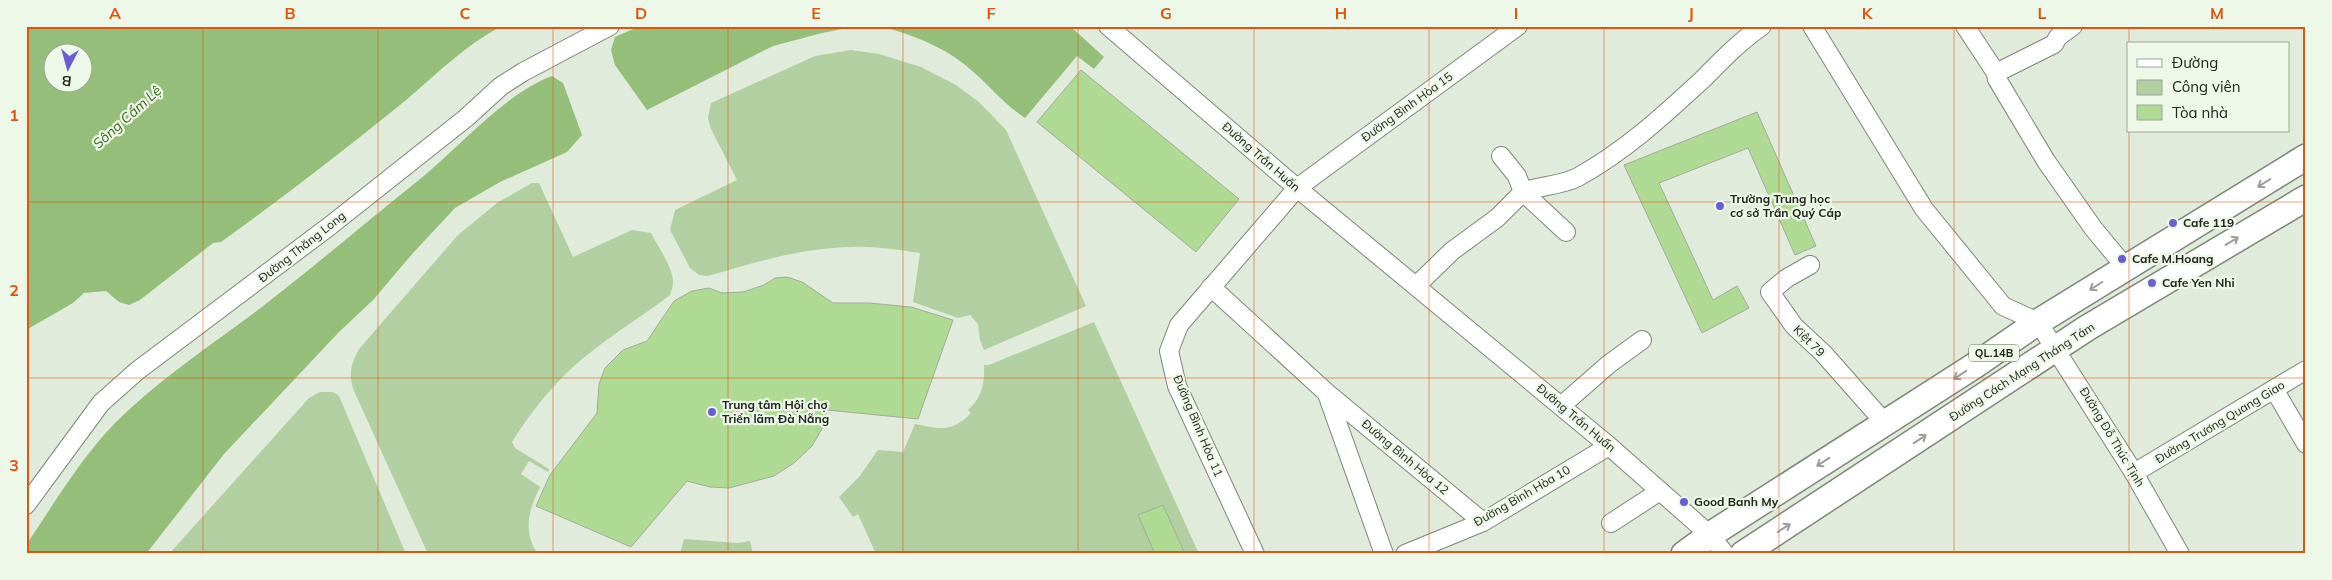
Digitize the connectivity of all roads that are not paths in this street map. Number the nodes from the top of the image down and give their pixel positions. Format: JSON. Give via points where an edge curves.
{"nodes":[{"id":1,"x":610,"y":26,"type":"edge"},
{"id":2,"x":1108,"y":26,"type":"edge"},
{"id":3,"x":1518,"y":26,"type":"edge"},
{"id":4,"x":1762,"y":26,"type":"edge"},
{"id":5,"x":1965,"y":26,"type":"edge"},
{"id":6,"x":2073,"y":26,"type":"edge"},
{"id":7,"x":1814,"y":29,"type":"edge"},
{"id":8,"x":2055,"y":32,"type":"edge"},
{"id":9,"x":1996,"y":74,"type":"junction"},
{"id":10,"x":1501,"y":156,"type":"dead end"},
{"id":11,"x":2302,"y":156,"type":"edge"},
{"id":12,"x":1297,"y":188,"type":"junction"},
{"id":13,"x":1523,"y":192,"type":"junction"},
{"id":14,"x":2306,"y":198,"type":"edge"},
{"id":15,"x":1566,"y":232,"type":"dead end"},
{"id":16,"x":1810,"y":265,"type":"dead end"},
{"id":17,"x":2126,"y":268,"type":"junction"},
{"id":18,"x":1416,"y":286,"type":"junction"},
{"id":19,"x":1211,"y":287,"type":"junction"},
{"id":20,"x":2038,"y":322,"type":"junction"},
{"id":21,"x":1642,"y":340,"type":"dead end"},
{"id":22,"x":2056,"y":348,"type":"junction"},
{"id":23,"x":2306,"y":370,"type":"edge"},
{"id":24,"x":2274,"y":389,"type":"junction"},
{"id":25,"x":1326,"y":393,"type":"junction"},
{"id":26,"x":1561,"y":406,"type":"junction"},
{"id":27,"x":1885,"y":423,"type":"junction"},
{"id":28,"x":2306,"y":444,"type":"edge"},
{"id":29,"x":1609,"y":446,"type":"junction"},
{"id":30,"x":2134,"y":473,"type":"junction"},
{"id":31,"x":1660,"y":491,"type":"junction"},
{"id":32,"x":26,"y":505,"type":"edge"},
{"id":33,"x":1483,"y":522,"type":"junction"},
{"id":34,"x":1611,"y":523,"type":"dead end"},
{"id":35,"x":1710,"y":535,"type":"junction"},
{"id":36,"x":1255,"y":554,"type":"edge"},
{"id":37,"x":1384,"y":554,"type":"edge"},
{"id":38,"x":1405,"y":554,"type":"edge"},
{"id":39,"x":1684,"y":554,"type":"edge"},
{"id":40,"x":1726,"y":554,"type":"edge"},
{"id":41,"x":1743,"y":554,"type":"edge"},
{"id":42,"x":2180,"y":554,"type":"edge"}],
"edges":[{"from":1,"to":32,"type":"street","name":"Đường Thăng Long","via":[[502,86],[331,225],[137,371],[102,403]]},
{"from":2,"to":12,"type":"street","name":"Đường Trần Huấn"},
{"from":3,"to":12,"type":"street","name":"Đường Bình Hòa 15"},
{"from":4,"to":13,"type":"street","via":[[1659,119],[1607,159],[1576,178]]},
{"from":5,"to":9,"type":"street"},
{"from":6,"to":8,"type":"street"},
{"from":7,"to":20,"type":"street","via":[[1924,209],[2003,306]]},
{"from":8,"to":9,"type":"street","via":[[2054,44]]},
{"from":9,"to":17,"type":"street","via":[[2046,161]]},
{"from":10,"to":13,"type":"street","via":[[1517,176]]},
{"from":11,"to":17,"type":"highway","number":"QL.14B","one_way":true},
{"from":12,"to":18,"type":"street","name":"Đường Trần Huấn"},
{"from":12,"to":19,"type":"street","name":"Đường Bình Hòa 11"},
{"from":13,"to":15,"type":"street"},
{"from":13,"to":18,"type":"street","via":[[1497,218],[1452,251]]},
{"from":22,"to":14,"type":"highway","name":"Đường Cách Mạng Tháng Tám","number":"QL.14B","one_way":true},
{"from":16,"to":27,"type":"street","name":"Kiệt 79","via":[[1770,292],[1794,326]]},
{"from":17,"to":20,"type":"highway","number":"QL.14B","one_way":true},
{"from":18,"to":26,"type":"street","name":"Đường Trần Huấn"},
{"from":19,"to":25,"type":"street","name":"Đường Bình Hòa 12"},
{"from":19,"to":36,"type":"street","name":"Đường Bình Hòa 11","via":[[1179,325],[1169,351],[1177,386]]},
{"from":20,"to":22,"type":"street","name":"Đường Đỗ Thúc Tịnh"},
{"from":20,"to":27,"type":"highway","number":"QL.14B","one_way":true},
{"from":21,"to":26,"type":"street"},
{"from":22,"to":30,"type":"street","name":"Đường Đỗ Thúc Tịnh"},
{"from":41,"to":22,"type":"highway","name":"Đường Cách Mạng Tháng Tám","number":"QL.14B","one_way":true},
{"from":23,"to":24,"type":"street","name":"Đường Trương Quang Giao"},
{"from":24,"to":28,"type":"street"},
{"from":24,"to":30,"type":"street","name":"Đường Trương Quang Giao"},
{"from":25,"to":33,"type":"street","name":"Đường Bình Hòa 12"},
{"from":25,"to":37,"type":"street","name":"Đường Bình Hòa 12"},
{"from":26,"to":29,"type":"street","name":"Đường Trần Huấn"},
{"from":27,"to":35,"type":"highway","number":"QL.14B","one_way":true},
{"from":29,"to":31,"type":"street","name":"Đường Trần Huấn"},
{"from":29,"to":33,"type":"street","name":"Đường Bình Hòa 10"},
{"from":30,"to":42,"type":"street","name":"Đường Đỗ Thúc Tịnh"},
{"from":31,"to":34,"type":"street"},
{"from":31,"to":35,"type":"street","name":"Đường Trần Huấn"},
{"from":33,"to":38,"type":"street","name":"Đường Bình Hòa 10"},
{"from":35,"to":39,"type":"highway","number":"QL.14B"},
{"from":35,"to":40,"type":"street","name":"Đường Trần Huấn"}]}
